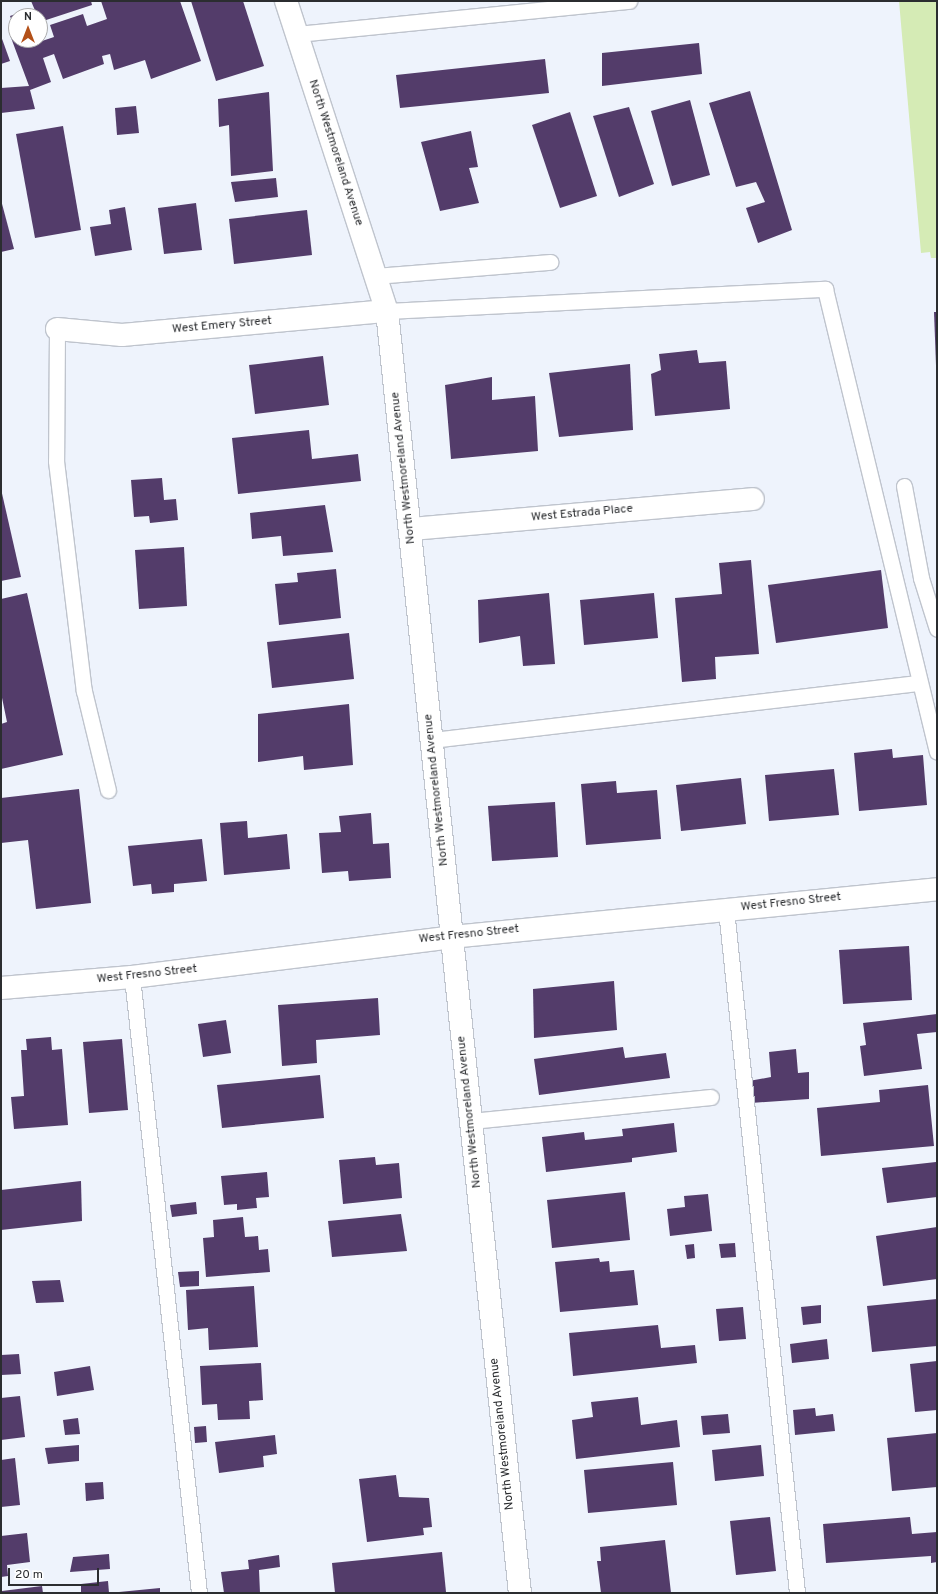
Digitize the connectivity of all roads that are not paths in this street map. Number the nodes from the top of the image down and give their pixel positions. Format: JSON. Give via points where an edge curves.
{"nodes":[{"id":1,"x":286,"y":1,"type":"edge"},
{"id":2,"x":629,"y":1,"type":"edge"},
{"id":3,"x":297,"y":34,"type":"junction"},
{"id":4,"x":550,"y":262,"type":"dead end"},
{"id":5,"x":375,"y":276,"type":"junction"},
{"id":6,"x":387,"y":311,"type":"junction"},
{"id":7,"x":57,"y":329,"type":"joint"},
{"id":8,"x":904,"y":486,"type":"dead end"},
{"id":9,"x":754,"y":499,"type":"dead end"},
{"id":10,"x":411,"y":529,"type":"junction"},
{"id":11,"x":937,"y":629,"type":"edge"},
{"id":12,"x":919,"y":683,"type":"junction"},
{"id":13,"x":432,"y":740,"type":"junction"},
{"id":14,"x":937,"y":752,"type":"edge"},
{"id":15,"x":108,"y":790,"type":"dead end"},
{"id":16,"x":937,"y":889,"type":"edge"},
{"id":17,"x":726,"y":910,"type":"junction"},
{"id":18,"x":451,"y":937,"type":"junction"},
{"id":19,"x":132,"y":977,"type":"junction"},
{"id":20,"x":1,"y":988,"type":"edge"},
{"id":21,"x":711,"y":1097,"type":"dead end"},
{"id":22,"x":471,"y":1121,"type":"junction"},
{"id":23,"x":199,"y":1593,"type":"edge"},
{"id":24,"x":520,"y":1593,"type":"edge"},
{"id":25,"x":796,"y":1593,"type":"edge"}],
"edges":[{"from":1,"to":3,"type":"street","name":"North Westmoreland Avenue"},
{"from":2,"to":3,"type":"lane"},
{"from":3,"to":5,"type":"street","name":"North Westmoreland Avenue"},
{"from":4,"to":5,"type":"lane"},
{"from":5,"to":6,"type":"street","name":"North Westmoreland Avenue"},
{"from":6,"to":7,"type":"street","name":"West Emery Street","via":[[122,335]]},
{"from":6,"to":10,"type":"street","name":"North Westmoreland Avenue"},
{"from":6,"to":12,"type":"lane","via":[[825,289]]},
{"from":7,"to":15,"type":"lane","via":[[56,461],[84,691]]},
{"from":8,"to":11,"type":"lane","via":[[921,578]]},
{"from":9,"to":10,"type":"street","name":"West Estrada Place"},
{"from":10,"to":13,"type":"street","name":"North Westmoreland Avenue"},
{"from":12,"to":13,"type":"lane"},
{"from":12,"to":14,"type":"lane"},
{"from":13,"to":18,"type":"street","name":"North Westmoreland Avenue"},
{"from":16,"to":17,"type":"street","name":"West Fresno Street"},
{"from":17,"to":18,"type":"street","name":"West Fresno Street"},
{"from":17,"to":25,"type":"lane"},
{"from":18,"to":19,"type":"street","name":"West Fresno Street"},
{"from":18,"to":22,"type":"street","name":"North Westmoreland Avenue"},
{"from":19,"to":20,"type":"street","name":"West Fresno Street"},
{"from":19,"to":23,"type":"lane"},
{"from":21,"to":22,"type":"lane"},
{"from":22,"to":24,"type":"street","name":"North Westmoreland Avenue"}]}
